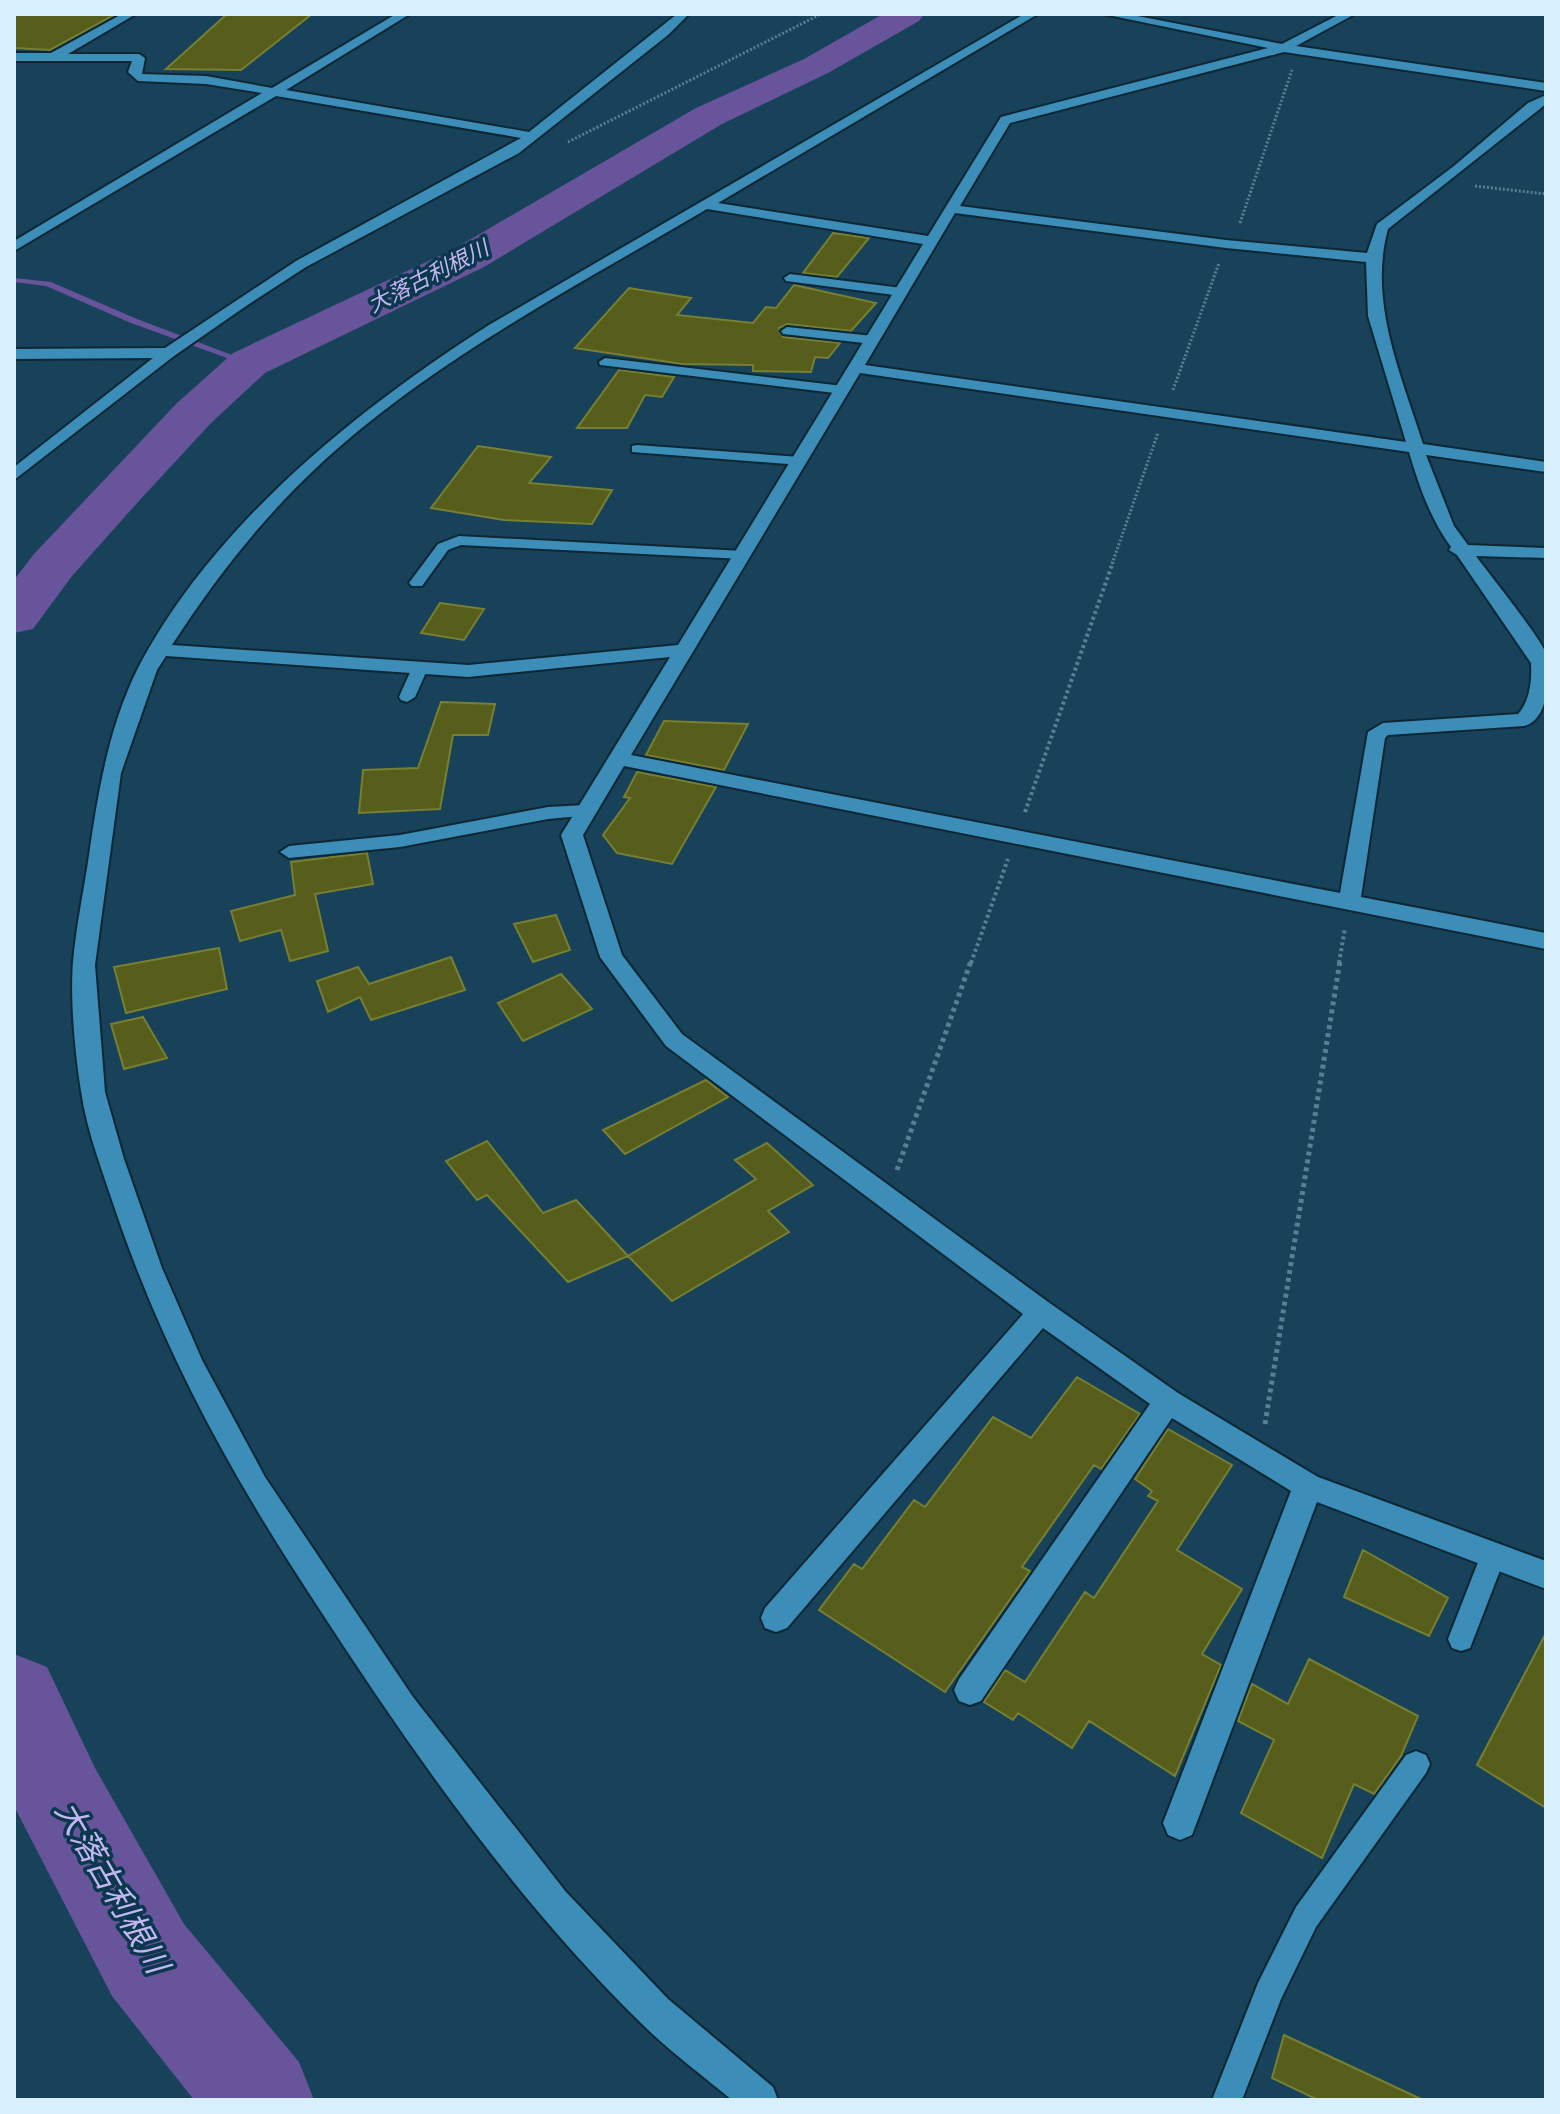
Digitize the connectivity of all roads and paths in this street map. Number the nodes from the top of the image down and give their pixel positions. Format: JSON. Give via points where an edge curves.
{"nodes":[{"id":1,"x":130,"y":14,"type":"edge"},
{"id":2,"x":404,"y":14,"type":"edge"},
{"id":3,"x":683,"y":14,"type":"edge"},
{"id":4,"x":1032,"y":14,"type":"edge"},
{"id":5,"x":1109,"y":14,"type":"edge"},
{"id":6,"x":1182,"y":14,"type":"edge"},
{"id":7,"x":1349,"y":14,"type":"edge"},
{"id":8,"x":1166,"y":25,"type":"junction"},
{"id":9,"x":1284,"y":48,"type":"junction"},
{"id":10,"x":1299,"y":50,"type":"junction"},
{"id":11,"x":14,"y":57,"type":"edge"},
{"id":12,"x":53,"y":57,"type":"junction"},
{"id":13,"x":1546,"y":87,"type":"edge"},
{"id":14,"x":276,"y":92,"type":"junction"},
{"id":15,"x":1546,"y":99,"type":"edge"},
{"id":16,"x":532,"y":136,"type":"junction"},
{"id":17,"x":1442,"y":183,"type":"junction"},
{"id":18,"x":1546,"y":194,"type":"edge"},
{"id":19,"x":705,"y":205,"type":"junction"},
{"id":20,"x":954,"y":209,"type":"junction"},
{"id":21,"x":934,"y":241,"type":"junction"},
{"id":22,"x":1229,"y":244,"type":"junction"},
{"id":23,"x":14,"y":247,"type":"edge"},
{"id":24,"x":1373,"y":258,"type":"junction"},
{"id":25,"x":790,"y":278,"type":"dead end"},
{"id":26,"x":902,"y":292,"type":"junction"},
{"id":27,"x":787,"y":331,"type":"dead end"},
{"id":28,"x":873,"y":340,"type":"junction"},
{"id":29,"x":169,"y":353,"type":"junction"},
{"id":30,"x":14,"y":354,"type":"edge"},
{"id":31,"x":605,"y":362,"type":"dead end"},
{"id":32,"x":856,"y":368,"type":"junction"},
{"id":33,"x":843,"y":390,"type":"junction"},
{"id":34,"x":1165,"y":412,"type":"junction"},
{"id":35,"x":637,"y":449,"type":"dead end"},
{"id":36,"x":1418,"y":449,"type":"junction"},
{"id":37,"x":800,"y":461,"type":"junction"},
{"id":38,"x":1546,"y":467,"type":"edge"},
{"id":39,"x":14,"y":475,"type":"edge"},
{"id":40,"x":1458,"y":550,"type":"junction"},
{"id":41,"x":1546,"y":553,"type":"edge"},
{"id":42,"x":743,"y":555,"type":"junction"},
{"id":43,"x":417,"y":583,"type":"dead end"},
{"id":44,"x":160,"y":650,"type":"junction"},
{"id":45,"x":686,"y":650,"type":"junction"},
{"id":46,"x":420,"y":668,"type":"junction"},
{"id":47,"x":407,"y":697,"type":"dead end"},
{"id":48,"x":619,"y":759,"type":"junction"},
{"id":49,"x":585,"y":811,"type":"junction"},
{"id":50,"x":1016,"y":837,"type":"junction"},
{"id":51,"x":289,"y":852,"type":"dead end"},
{"id":52,"x":1349,"y":903,"type":"junction"},
{"id":53,"x":1546,"y":941,"type":"edge"},
{"id":54,"x":887,"y":1198,"type":"junction"},
{"id":55,"x":1041,"y":1312,"type":"junction"},
{"id":56,"x":1168,"y":1401,"type":"junction"},
{"id":57,"x":1260,"y":1457,"type":"junction"},
{"id":58,"x":1308,"y":1486,"type":"junction"},
{"id":59,"x":1493,"y":1555,"type":"junction"},
{"id":60,"x":1546,"y":1575,"type":"edge"},
{"id":61,"x":776,"y":1618,"type":"dead end"},
{"id":62,"x":1461,"y":1639,"type":"dead end"},
{"id":63,"x":970,"y":1690,"type":"dead end"},
{"id":64,"x":1416,"y":1764,"type":"dead end"},
{"id":65,"x":1180,"y":1823,"type":"dead end"},
{"id":66,"x":760,"y":2100,"type":"edge"},
{"id":67,"x":1227,"y":2100,"type":"edge"}],
"edges":[{"from":1,"to":12,"type":"street"},
{"from":2,"to":14,"type":"street"},
{"from":3,"to":16,"type":"street"},
{"from":4,"to":19,"type":"street"},
{"from":5,"to":8,"type":"street"},
{"from":6,"to":8,"type":"street"},
{"from":7,"to":9,"type":"street"},
{"from":8,"to":9,"type":"street"},
{"from":9,"to":10,"type":"street"},
{"from":9,"to":20,"type":"street","via":[[1005,120]]},
{"from":10,"to":13,"type":"street"},
{"from":10,"to":22,"type":"path"},
{"from":11,"to":12,"type":"street"},
{"from":12,"to":14,"type":"street","via":[[139,58],[134,72],[138,77],[206,80]]},
{"from":14,"to":16,"type":"street"},
{"from":14,"to":23,"type":"street"},
{"from":15,"to":17,"type":"street"},
{"from":16,"to":29,"type":"street","via":[[482,169],[301,264]]},
{"from":17,"to":18,"type":"path"},
{"from":17,"to":24,"type":"street","via":[[1382,227]]},
{"from":19,"to":21,"type":"street"},
{"from":19,"to":44,"type":"street","via":[[411,382],[307,467],[192,600]]},
{"from":20,"to":21,"type":"street"},
{"from":20,"to":22,"type":"street"},
{"from":21,"to":26,"type":"street"},
{"from":22,"to":24,"type":"street"},
{"from":22,"to":34,"type":"path"},
{"from":24,"to":36,"type":"street","via":[[1376,316]]},
{"from":25,"to":26,"type":"lane"},
{"from":26,"to":28,"type":"street"},
{"from":27,"to":28,"type":"lane"},
{"from":28,"to":32,"type":"street"},
{"from":29,"to":30,"type":"street"},
{"from":29,"to":39,"type":"street"},
{"from":31,"to":33,"type":"lane"},
{"from":32,"to":33,"type":"street"},
{"from":32,"to":34,"type":"street"},
{"from":33,"to":37,"type":"street"},
{"from":34,"to":36,"type":"street"},
{"from":34,"to":50,"type":"path"},
{"from":35,"to":37,"type":"lane"},
{"from":36,"to":38,"type":"street"},
{"from":36,"to":40,"type":"street","via":[[1426,482]]},
{"from":37,"to":42,"type":"street"},
{"from":40,"to":41,"type":"street"},
{"from":40,"to":52,"type":"street","via":[[1536,652],[1542,681],[1524,720],[1383,729],[1375,736]]},
{"from":42,"to":43,"type":"lane","via":[[459,540],[443,547]]},
{"from":42,"to":45,"type":"street"},
{"from":44,"to":46,"type":"street"},
{"from":44,"to":66,"type":"street","via":[[147,670],[111,773],[84,965],[93,1092],[155,1281],[190,1363],[255,1486],[402,1708],[554,1904],[655,2012]]},
{"from":45,"to":46,"type":"street","via":[[468,671]]},
{"from":45,"to":48,"type":"street"},
{"from":46,"to":47,"type":"lane"},
{"from":48,"to":49,"type":"street"},
{"from":48,"to":50,"type":"street"},
{"from":49,"to":51,"type":"lane","via":[[400,841]]},
{"from":49,"to":54,"type":"street","via":[[572,835],[611,957],[674,1040]]},
{"from":50,"to":52,"type":"street"},
{"from":50,"to":54,"type":"path"},
{"from":52,"to":53,"type":"street"},
{"from":52,"to":57,"type":"path"},
{"from":54,"to":55,"type":"street"},
{"from":55,"to":56,"type":"street"},
{"from":55,"to":61,"type":"street"},
{"from":56,"to":57,"type":"street"},
{"from":56,"to":63,"type":"street"},
{"from":57,"to":58,"type":"street"},
{"from":58,"to":59,"type":"street"},
{"from":58,"to":65,"type":"street"},
{"from":59,"to":60,"type":"street"},
{"from":59,"to":62,"type":"lane"},
{"from":64,"to":67,"type":"lane","via":[[1303,1924]]}]}
